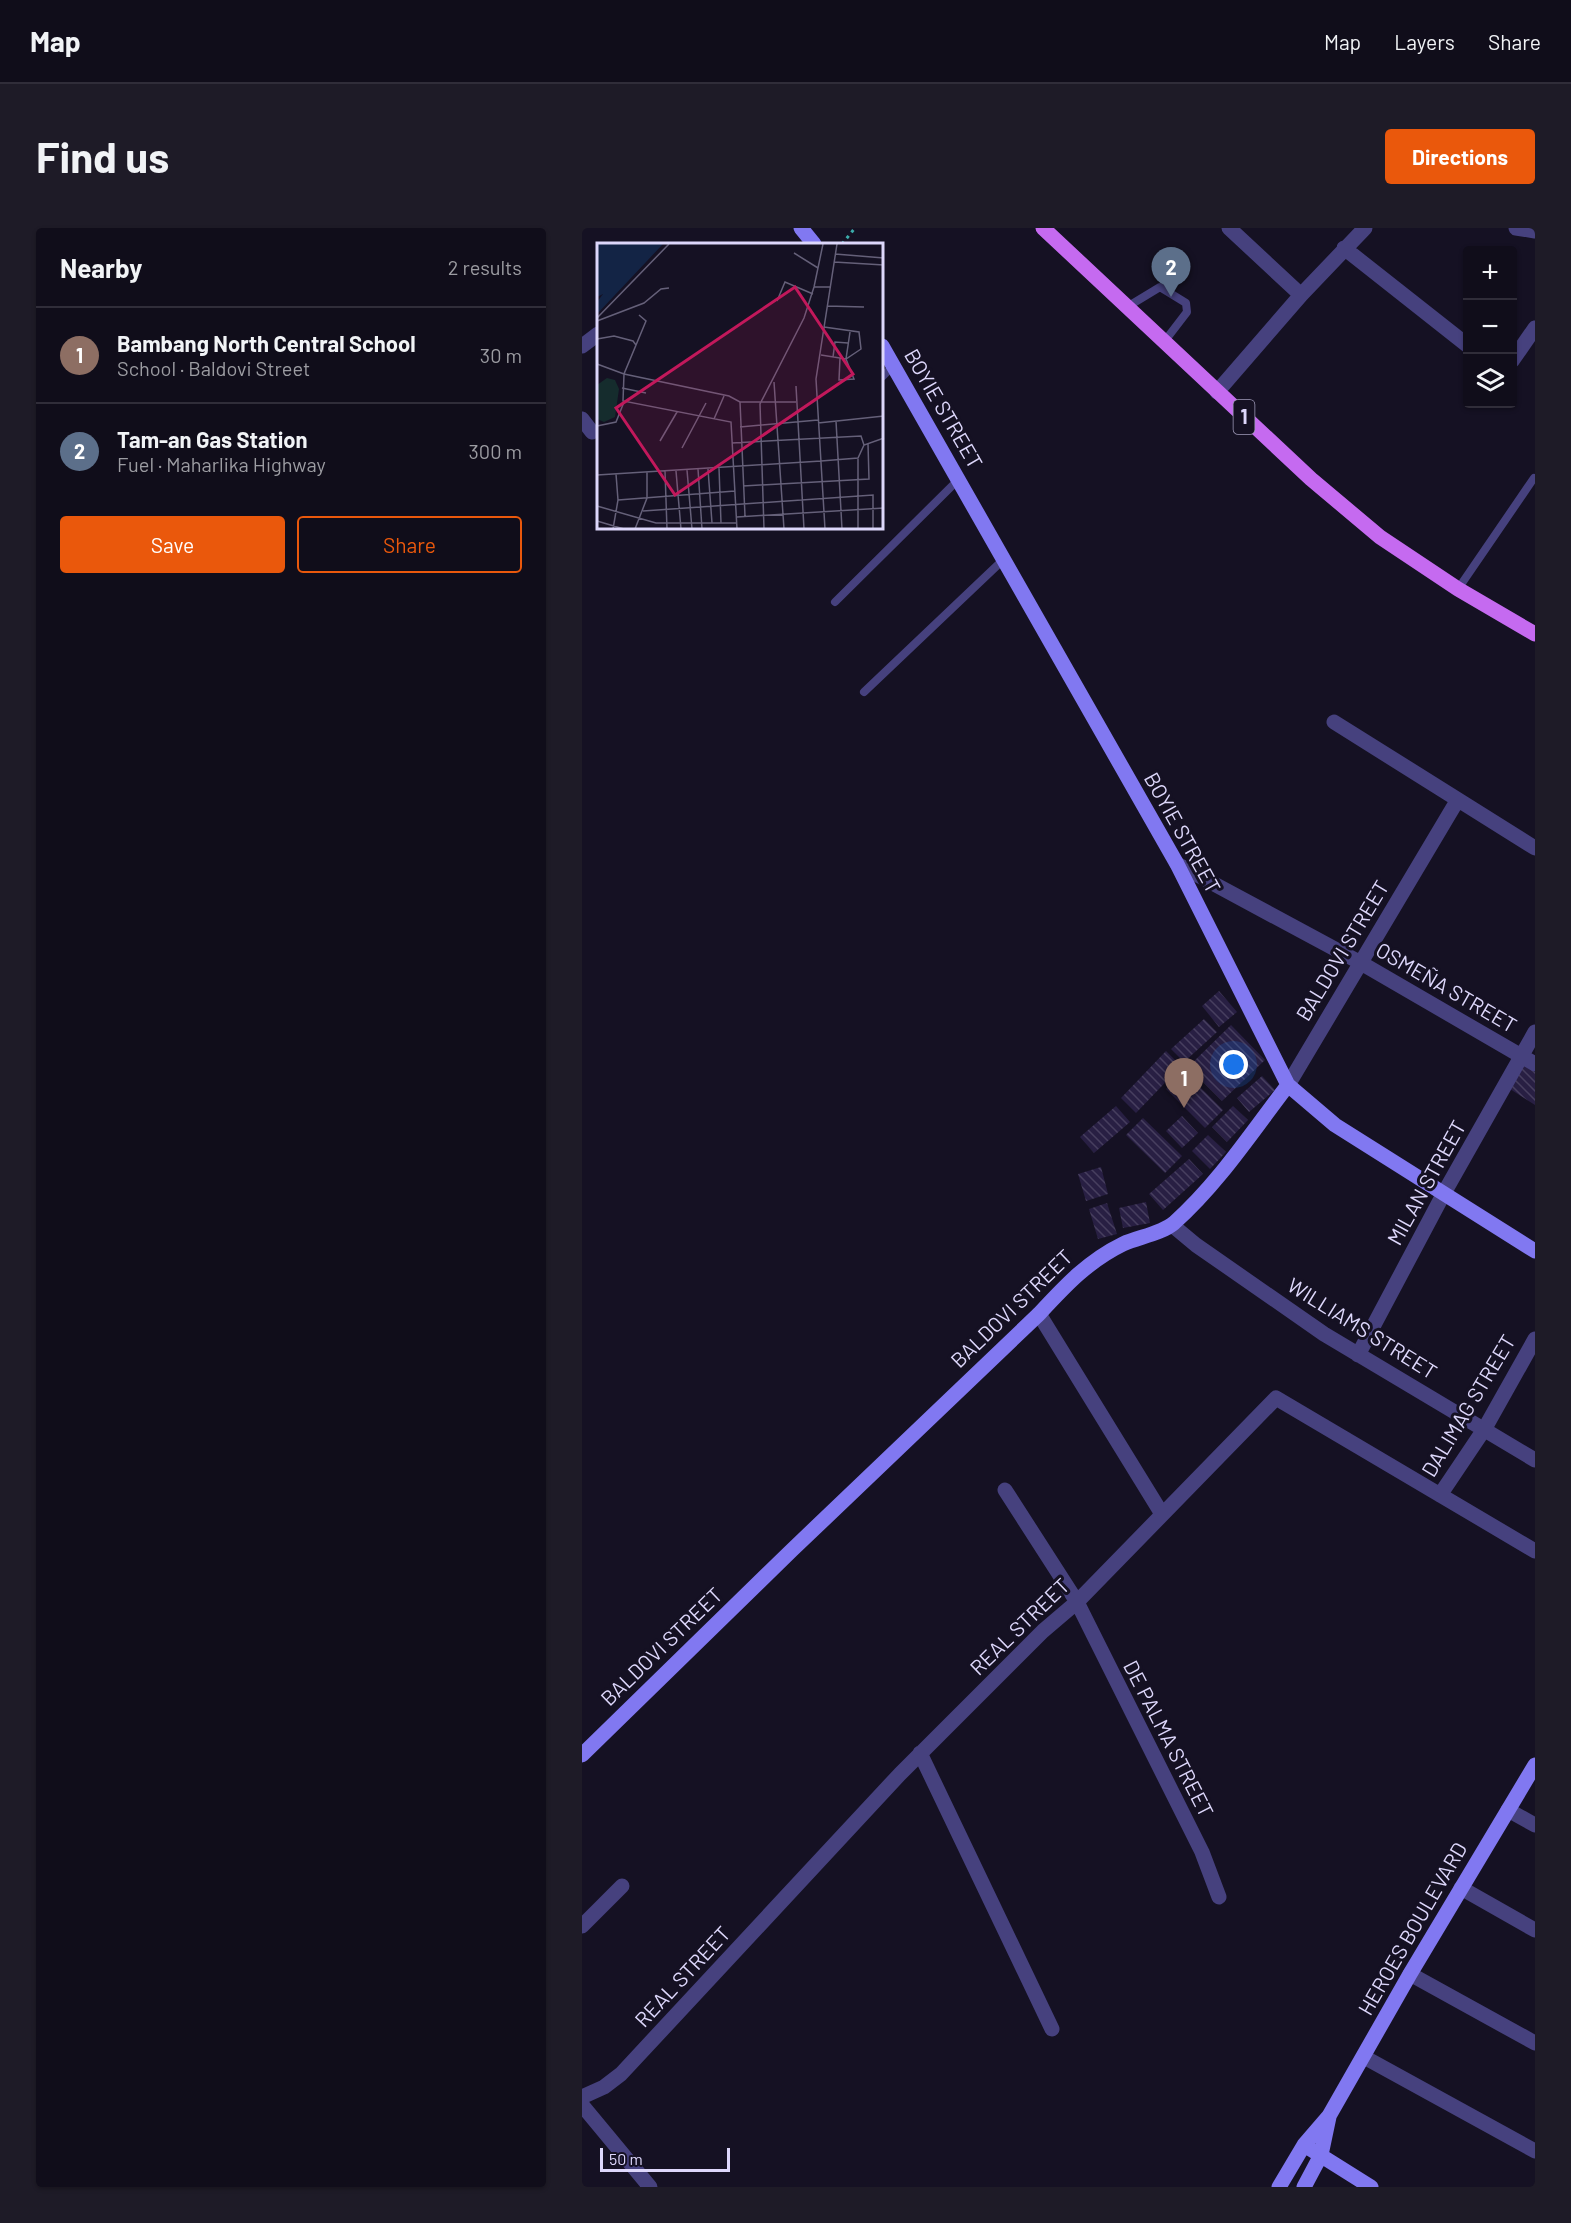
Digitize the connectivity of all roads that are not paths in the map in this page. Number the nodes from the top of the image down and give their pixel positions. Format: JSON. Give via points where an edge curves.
{"nodes":[{"id":1,"x":801,"y":228,"type":"edge"},
{"id":2,"x":1043,"y":228,"type":"edge"},
{"id":3,"x":1229,"y":228,"type":"edge"},
{"id":4,"x":1365,"y":228,"type":"edge"},
{"id":5,"x":1516,"y":228,"type":"edge"},
{"id":6,"x":1535,"y":231,"type":"edge"},
{"id":7,"x":812,"y":243,"type":"edge"},
{"id":8,"x":1344,"y":249,"type":"junction"},
{"id":9,"x":1301,"y":295,"type":"junction"},
{"id":10,"x":1127,"y":307,"type":"junction"},
{"id":11,"x":1535,"y":328,"type":"edge"},
{"id":12,"x":597,"y":335,"type":"edge"},
{"id":13,"x":1463,"y":342,"type":"edge"},
{"id":14,"x":1164,"y":343,"type":"junction"},
{"id":15,"x":582,"y":346,"type":"edge"},
{"id":16,"x":884,"y":350,"type":"edge"},
{"id":17,"x":1517,"y":355,"type":"edge"},
{"id":18,"x":893,"y":366,"type":"junction"},
{"id":19,"x":884,"y":375,"type":"edge"},
{"id":20,"x":1217,"y":392,"type":"junction"},
{"id":21,"x":582,"y":418,"type":"edge"},
{"id":22,"x":592,"y":432,"type":"dead end"},
{"id":23,"x":1534,"y":478,"type":"edge"},
{"id":24,"x":959,"y":479,"type":"junction"},
{"id":25,"x":1004,"y":559,"type":"junction"},
{"id":26,"x":1458,"y":589,"type":"junction"},
{"id":27,"x":835,"y":602,"type":"dead end"},
{"id":28,"x":1535,"y":634,"type":"edge"},
{"id":29,"x":864,"y":692,"type":"dead end"},
{"id":30,"x":1334,"y":722,"type":"dead end"},
{"id":31,"x":1457,"y":801,"type":"junction"},
{"id":32,"x":1535,"y":848,"type":"edge"},
{"id":33,"x":1177,"y":864,"type":"junction"},
{"id":34,"x":1361,"y":963,"type":"junction"},
{"id":35,"x":1535,"y":1032,"type":"edge"},
{"id":36,"x":1529,"y":1060,"type":"edge"},
{"id":37,"x":1288,"y":1085,"type":"junction"},
{"id":38,"x":1444,"y":1193,"type":"junction"},
{"id":39,"x":1172,"y":1225,"type":"junction"},
{"id":40,"x":1535,"y":1251,"type":"edge"},
{"id":41,"x":1039,"y":1314,"type":"junction"},
{"id":42,"x":1535,"y":1339,"type":"edge"},
{"id":43,"x":1358,"y":1355,"type":"junction"},
{"id":44,"x":1485,"y":1428,"type":"junction"},
{"id":45,"x":1535,"y":1460,"type":"edge"},
{"id":46,"x":1005,"y":1490,"type":"dead end"},
{"id":47,"x":1440,"y":1495,"type":"junction"},
{"id":48,"x":1162,"y":1514,"type":"junction"},
{"id":49,"x":1535,"y":1551,"type":"edge"},
{"id":50,"x":1077,"y":1602,"type":"junction"},
{"id":51,"x":920,"y":1753,"type":"junction"},
{"id":52,"x":582,"y":1755,"type":"edge"},
{"id":53,"x":1535,"y":1765,"type":"edge"},
{"id":54,"x":1508,"y":1810,"type":"junction"},
{"id":55,"x":1535,"y":1825,"type":"edge"},
{"id":56,"x":622,"y":1886,"type":"dead end"},
{"id":57,"x":1461,"y":1888,"type":"junction"},
{"id":58,"x":1219,"y":1897,"type":"dead end"},
{"id":59,"x":582,"y":1926,"type":"edge"},
{"id":60,"x":1535,"y":1930,"type":"edge"},
{"id":61,"x":1410,"y":1974,"type":"junction"},
{"id":62,"x":1052,"y":2029,"type":"dead end"},
{"id":63,"x":1535,"y":2043,"type":"edge"},
{"id":64,"x":1364,"y":2057,"type":"junction"},
{"id":65,"x":582,"y":2097,"type":"edge"},
{"id":66,"x":582,"y":2105,"type":"edge"},
{"id":67,"x":1329,"y":2116,"type":"junction"},
{"id":68,"x":1304,"y":2145,"type":"junction"},
{"id":69,"x":1535,"y":2151,"type":"edge"},
{"id":70,"x":1321,"y":2155,"type":"junction"},
{"id":71,"x":650,"y":2187,"type":"edge"},
{"id":72,"x":1279,"y":2187,"type":"edge"},
{"id":73,"x":1304,"y":2187,"type":"edge"},
{"id":74,"x":1371,"y":2187,"type":"edge"}],
"edges":[{"from":1,"to":7,"type":"street"},
{"from":2,"to":10,"type":"main road","number":"1"},
{"from":3,"to":9,"type":"street"},
{"from":4,"to":8,"type":"street"},
{"from":5,"to":6,"type":"street"},
{"from":8,"to":9,"type":"street"},
{"from":8,"to":13,"type":"street"},
{"from":9,"to":20,"type":"street"},
{"from":10,"to":14,"type":"main road","number":"1"},
{"from":10,"to":14,"type":"lane","via":[[1160,287],[1186,303],[1187,312]]},
{"from":11,"to":17,"type":"street"},
{"from":12,"to":15,"type":"street"},
{"from":14,"to":20,"type":"main road","number":"1"},
{"from":16,"to":18,"type":"street","name":"BOYIE STREET"},
{"from":18,"to":19,"type":"lane"},
{"from":18,"to":24,"type":"street","name":"BOYIE STREET"},
{"from":20,"to":26,"type":"main road","number":"1","via":[[1380,537]]},
{"from":21,"to":22,"type":"street"},
{"from":23,"to":26,"type":"lane"},
{"from":24,"to":25,"type":"street","name":"BOYIE STREET"},
{"from":24,"to":27,"type":"lane"},
{"from":25,"to":29,"type":"lane"},
{"from":25,"to":33,"type":"street","name":"BOYIE STREET"},
{"from":26,"to":28,"type":"main road","number":"1"},
{"from":30,"to":31,"type":"street"},
{"from":31,"to":32,"type":"street"},
{"from":31,"to":34,"type":"street","name":"BALDOVI STREET"},
{"from":33,"to":34,"type":"street","name":"OSMEÑA STREET"},
{"from":33,"to":37,"type":"street","name":"BOYIE STREET"},
{"from":34,"to":36,"type":"street","name":"OSMEÑA STREET"},
{"from":34,"to":37,"type":"street","name":"BALDOVI STREET"},
{"from":35,"to":36,"type":"street","name":"MILAN STREET"},
{"from":36,"to":38,"type":"street","name":"MILAN STREET"},
{"from":37,"to":38,"type":"street","name":"BOYIE STREET","via":[[1335,1125]]},
{"from":37,"to":39,"type":"street","name":"BALDOVI STREET","via":[[1222,1172]]},
{"from":38,"to":40,"type":"street","name":"BOYIE STREET"},
{"from":38,"to":43,"type":"street","name":"MILAN STREET"},
{"from":39,"to":41,"type":"street","name":"BALDOVI STREET","via":[[1092,1261]]},
{"from":39,"to":43,"type":"street","name":"WILLIAMS STREET"},
{"from":41,"to":48,"type":"street"},
{"from":41,"to":52,"type":"street","name":"BALDOVI STREET"},
{"from":42,"to":44,"type":"street","name":"DALIMAG STREET"},
{"from":43,"to":44,"type":"street","name":"WILLIAMS STREET"},
{"from":44,"to":45,"type":"street","name":"WILLIAMS STREET"},
{"from":44,"to":47,"type":"street","name":"DALIMAG STREET"},
{"from":46,"to":50,"type":"street","name":"DE PALMA STREET"},
{"from":47,"to":48,"type":"street","name":"REAL STREET","via":[[1276,1398]]},
{"from":47,"to":49,"type":"street","name":"REAL STREET"},
{"from":48,"to":50,"type":"street","name":"REAL STREET"},
{"from":50,"to":51,"type":"street","name":"REAL STREET"},
{"from":50,"to":58,"type":"street","name":"DE PALMA STREET","via":[[1202,1852]]},
{"from":51,"to":62,"type":"street"},
{"from":51,"to":65,"type":"street","name":"REAL STREET","via":[[621,2074]]},
{"from":53,"to":54,"type":"street","name":"HEROES BOULEVARD"},
{"from":54,"to":55,"type":"street"},
{"from":54,"to":57,"type":"street","name":"HEROES BOULEVARD"},
{"from":56,"to":59,"type":"street"},
{"from":57,"to":60,"type":"street"},
{"from":57,"to":61,"type":"street","name":"HEROES BOULEVARD"},
{"from":61,"to":63,"type":"street"},
{"from":61,"to":64,"type":"street","name":"HEROES BOULEVARD"},
{"from":64,"to":67,"type":"street","name":"HEROES BOULEVARD"},
{"from":64,"to":69,"type":"street"},
{"from":66,"to":71,"type":"street"},
{"from":67,"to":68,"type":"street","name":"HEROES BOULEVARD"},
{"from":67,"to":70,"type":"street","name":"HEROES BOULEVARD"},
{"from":68,"to":70,"type":"street"},
{"from":68,"to":72,"type":"street","name":"HEROES BOULEVARD"},
{"from":70,"to":73,"type":"street","name":"HEROES BOULEVARD"},
{"from":70,"to":74,"type":"street"}]}
